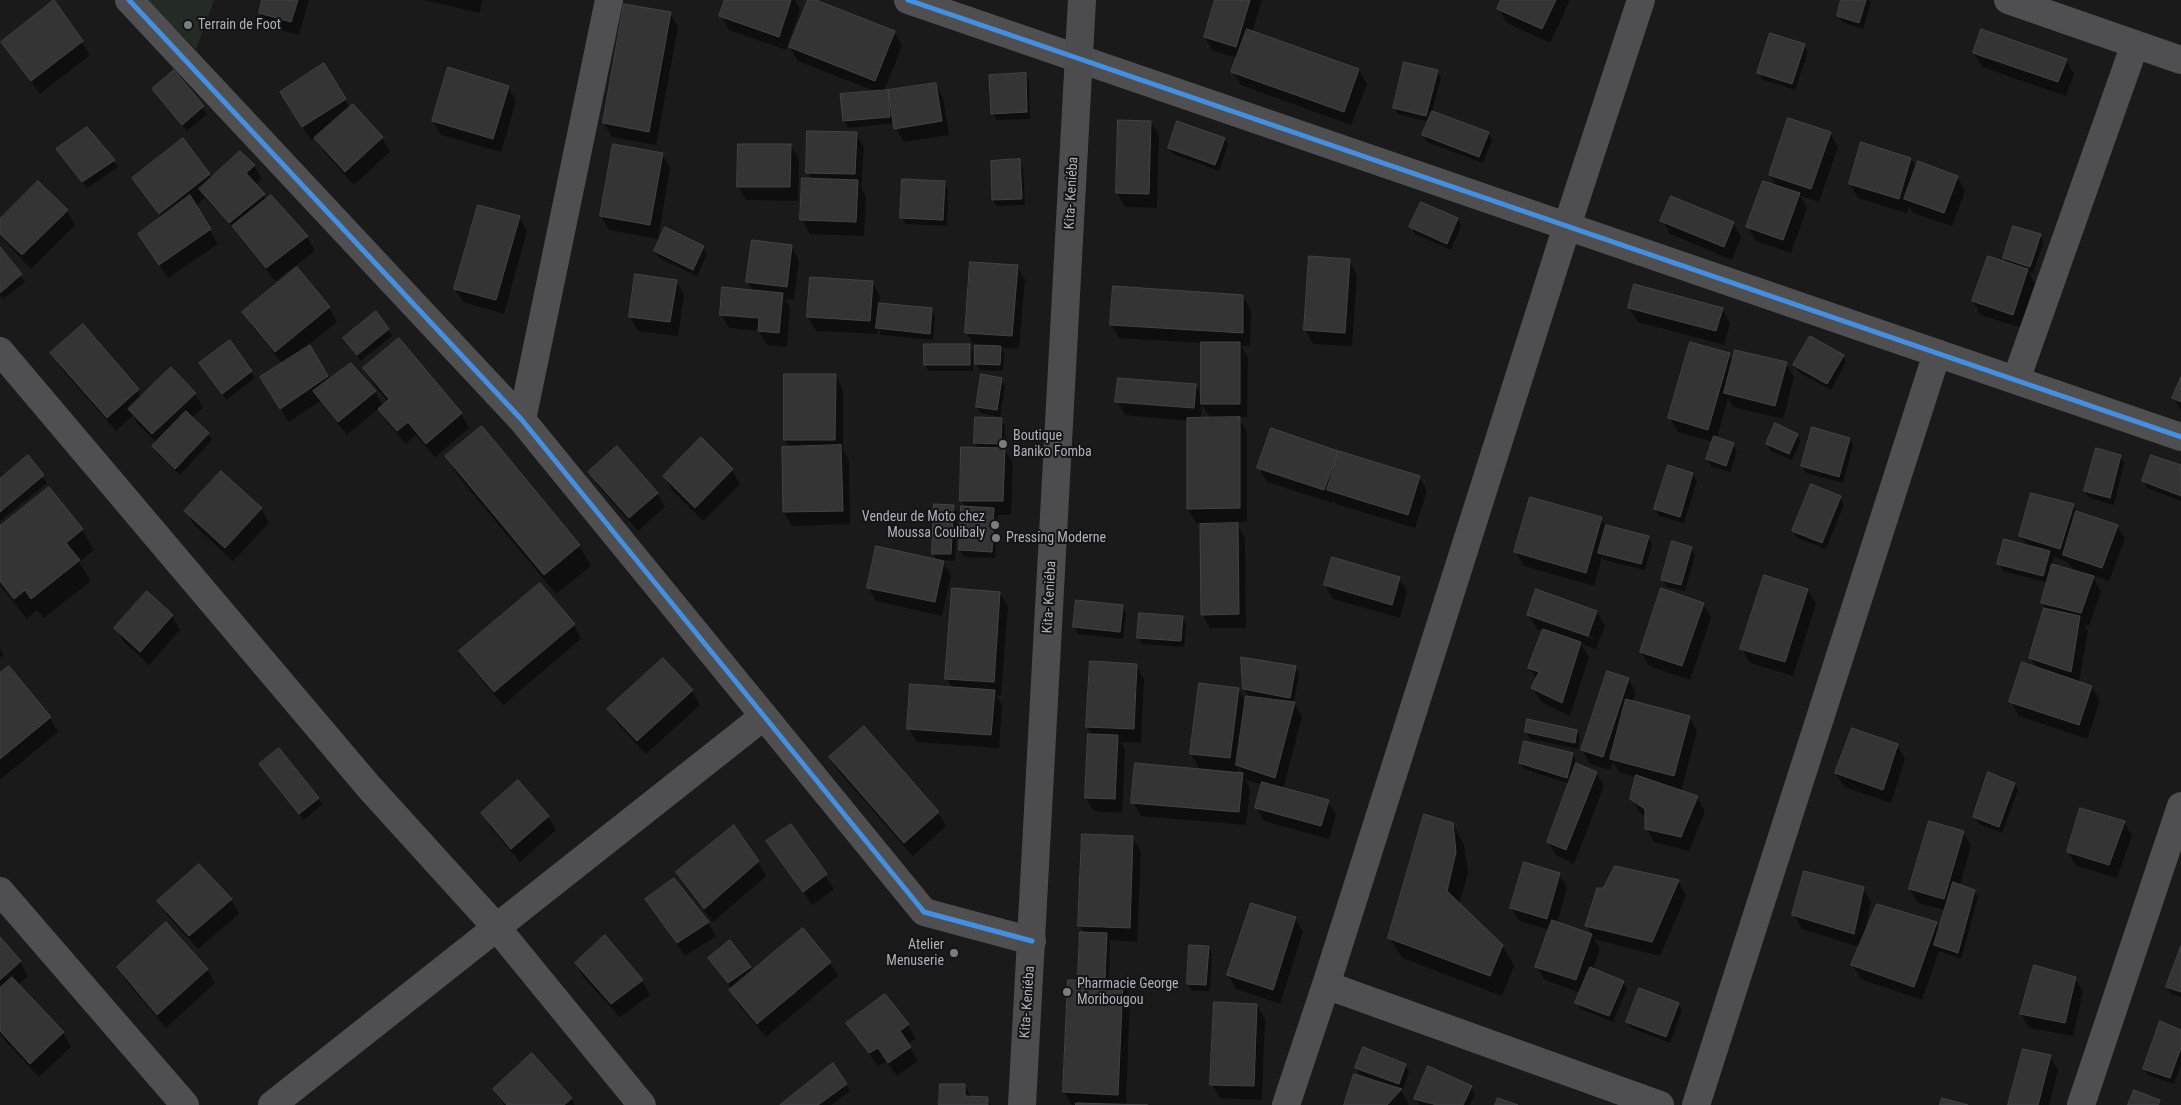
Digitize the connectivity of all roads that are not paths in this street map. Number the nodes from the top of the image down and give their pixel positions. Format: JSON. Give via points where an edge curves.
{"nodes":[{"id":1,"x":130,"y":0,"type":"edge"},
{"id":2,"x":609,"y":0,"type":"edge"},
{"id":3,"x":908,"y":0,"type":"edge"},
{"id":4,"x":1082,"y":0,"type":"edge"},
{"id":5,"x":1641,"y":0,"type":"edge"},
{"id":6,"x":2008,"y":0,"type":"edge"},
{"id":7,"x":2135,"y":44,"type":"junction"},
{"id":8,"x":1079,"y":58,"type":"junction"},
{"id":9,"x":2181,"y":60,"type":"edge"},
{"id":10,"x":1567,"y":226,"type":"junction"},
{"id":11,"x":0,"y":352,"type":"edge"},
{"id":12,"x":1937,"y":353,"type":"junction"},
{"id":13,"x":2016,"y":380,"type":"junction"},
{"id":14,"x":522,"y":420,"type":"junction"},
{"id":15,"x":2181,"y":436,"type":"edge"},
{"id":16,"x":764,"y":716,"type":"junction"},
{"id":17,"x":2181,"y":806,"type":"edge"},
{"id":18,"x":0,"y":891,"type":"edge"},
{"id":19,"x":497,"y":928,"type":"junction"},
{"id":20,"x":1032,"y":941,"type":"junction"},
{"id":21,"x":1326,"y":985,"type":"junction"},
{"id":22,"x":185,"y":1105,"type":"edge"},
{"id":23,"x":272,"y":1105,"type":"edge"},
{"id":24,"x":642,"y":1105,"type":"edge"},
{"id":25,"x":1022,"y":1105,"type":"edge"},
{"id":26,"x":1286,"y":1105,"type":"edge"},
{"id":27,"x":1660,"y":1105,"type":"edge"},
{"id":28,"x":1696,"y":1105,"type":"edge"},
{"id":29,"x":2081,"y":1105,"type":"edge"}],
"edges":[{"from":1,"to":14,"type":"street"},
{"from":2,"to":14,"type":"street"},
{"from":3,"to":8,"type":"street"},
{"from":4,"to":8,"type":"main road","name":"Kita- Keniéba"},
{"from":5,"to":10,"type":"street"},
{"from":6,"to":7,"type":"street"},
{"from":7,"to":9,"type":"street"},
{"from":7,"to":13,"type":"street"},
{"from":8,"to":10,"type":"street"},
{"from":8,"to":20,"type":"main road","name":"Kita- Keniéba"},
{"from":10,"to":12,"type":"street"},
{"from":10,"to":21,"type":"street"},
{"from":11,"to":19,"type":"street","via":[[370,787]]},
{"from":12,"to":13,"type":"street"},
{"from":12,"to":28,"type":"street"},
{"from":13,"to":15,"type":"street"},
{"from":14,"to":16,"type":"street"},
{"from":16,"to":19,"type":"street"},
{"from":16,"to":20,"type":"street","via":[[924,912]]},
{"from":17,"to":29,"type":"street"},
{"from":18,"to":22,"type":"street"},
{"from":19,"to":23,"type":"street"},
{"from":19,"to":24,"type":"street"},
{"from":20,"to":25,"type":"main road","name":"Kita- Keniéba"},
{"from":21,"to":26,"type":"street"},
{"from":21,"to":27,"type":"street"}]}
